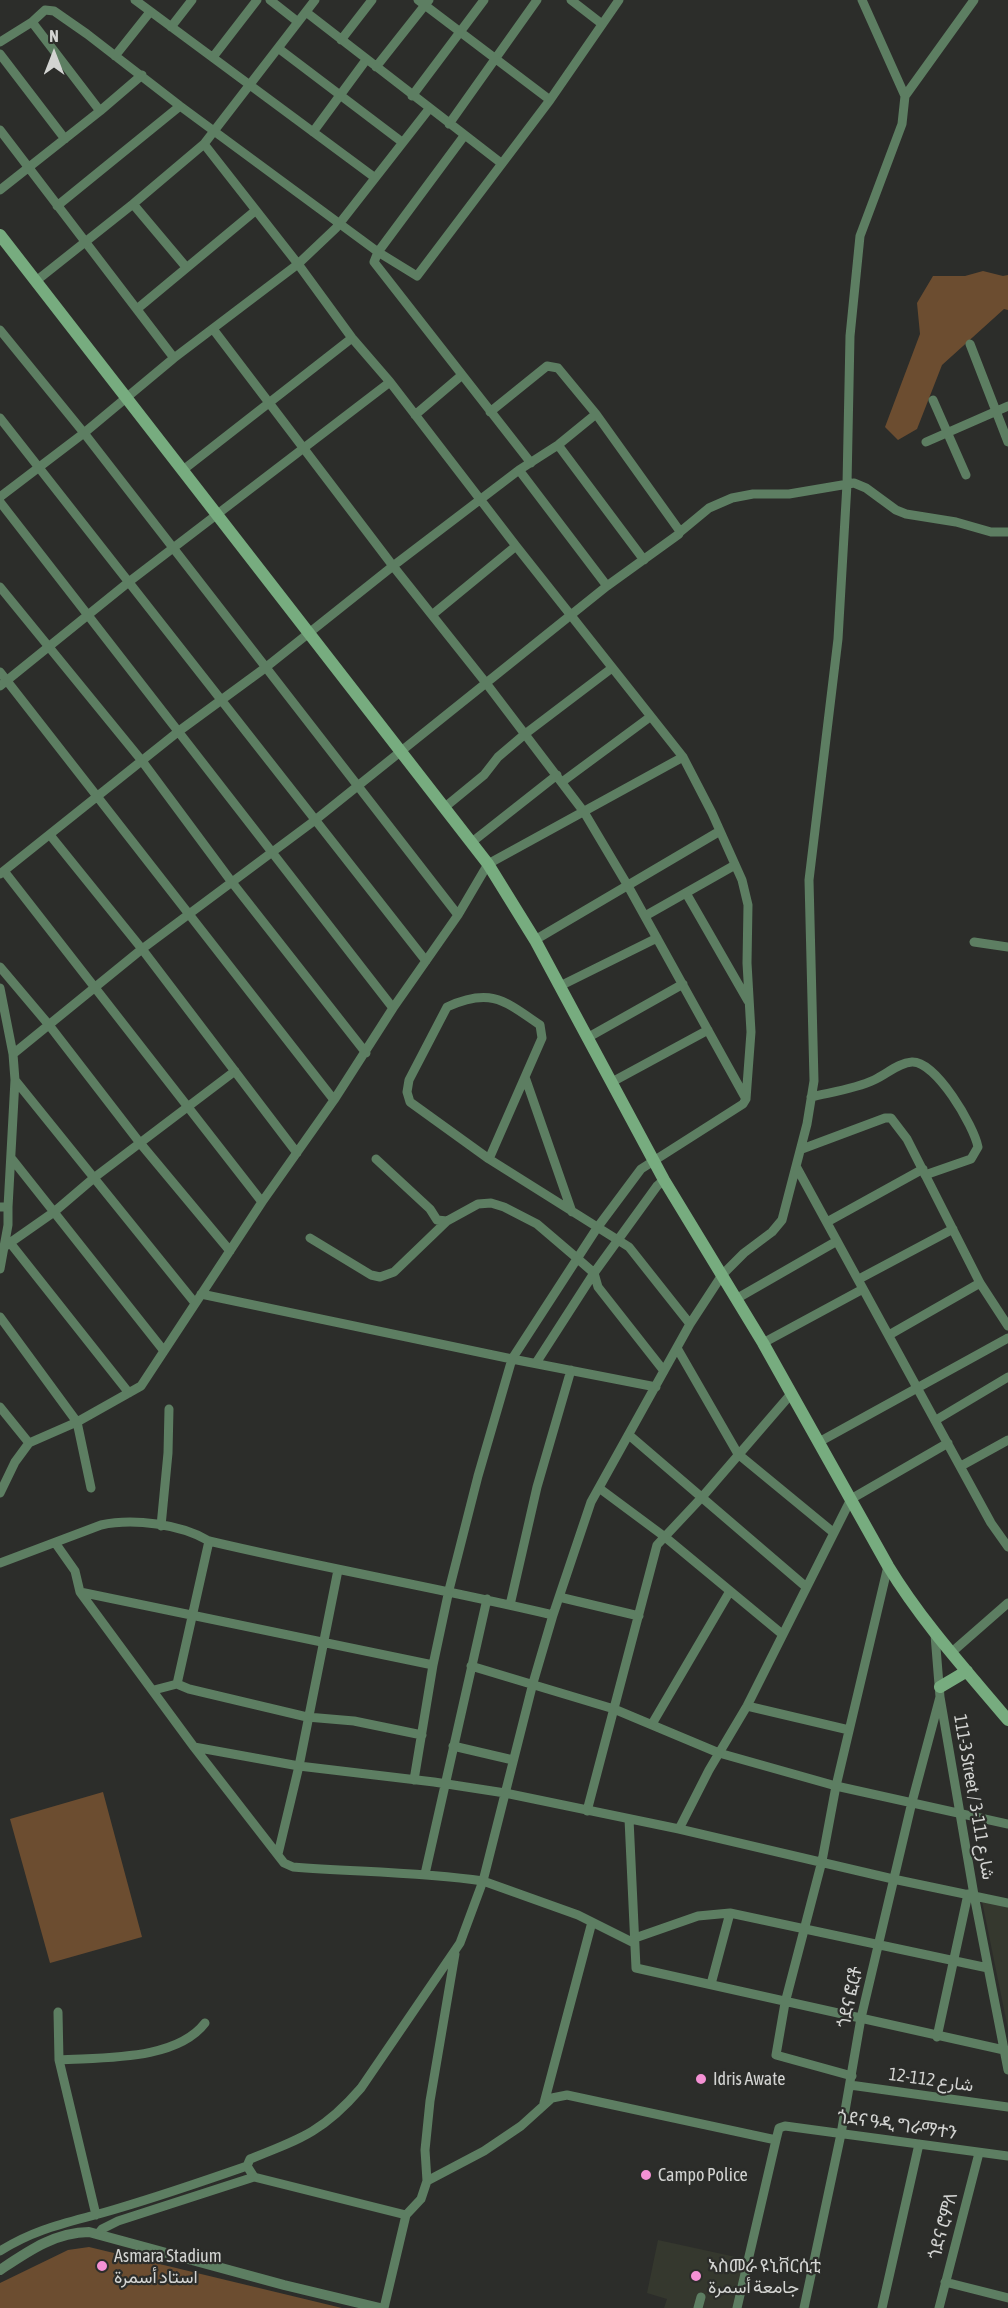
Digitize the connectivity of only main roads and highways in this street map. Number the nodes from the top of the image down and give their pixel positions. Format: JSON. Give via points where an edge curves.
{"nodes":[{"id":1,"x":1,"y":237,"type":"edge"},
{"id":2,"x":967,"y":1671,"type":"junction"},
{"id":3,"x":940,"y":1692,"type":"road end"},
{"id":4,"x":1008,"y":1720,"type":"edge"}],
"edges":[{"from":1,"to":2,"type":"main road","via":[[488,864],[535,940],[664,1180],[763,1343],[888,1566],[935,1635]]},
{"from":2,"to":3,"type":"main road"},
{"from":2,"to":4,"type":"main road"}]}
